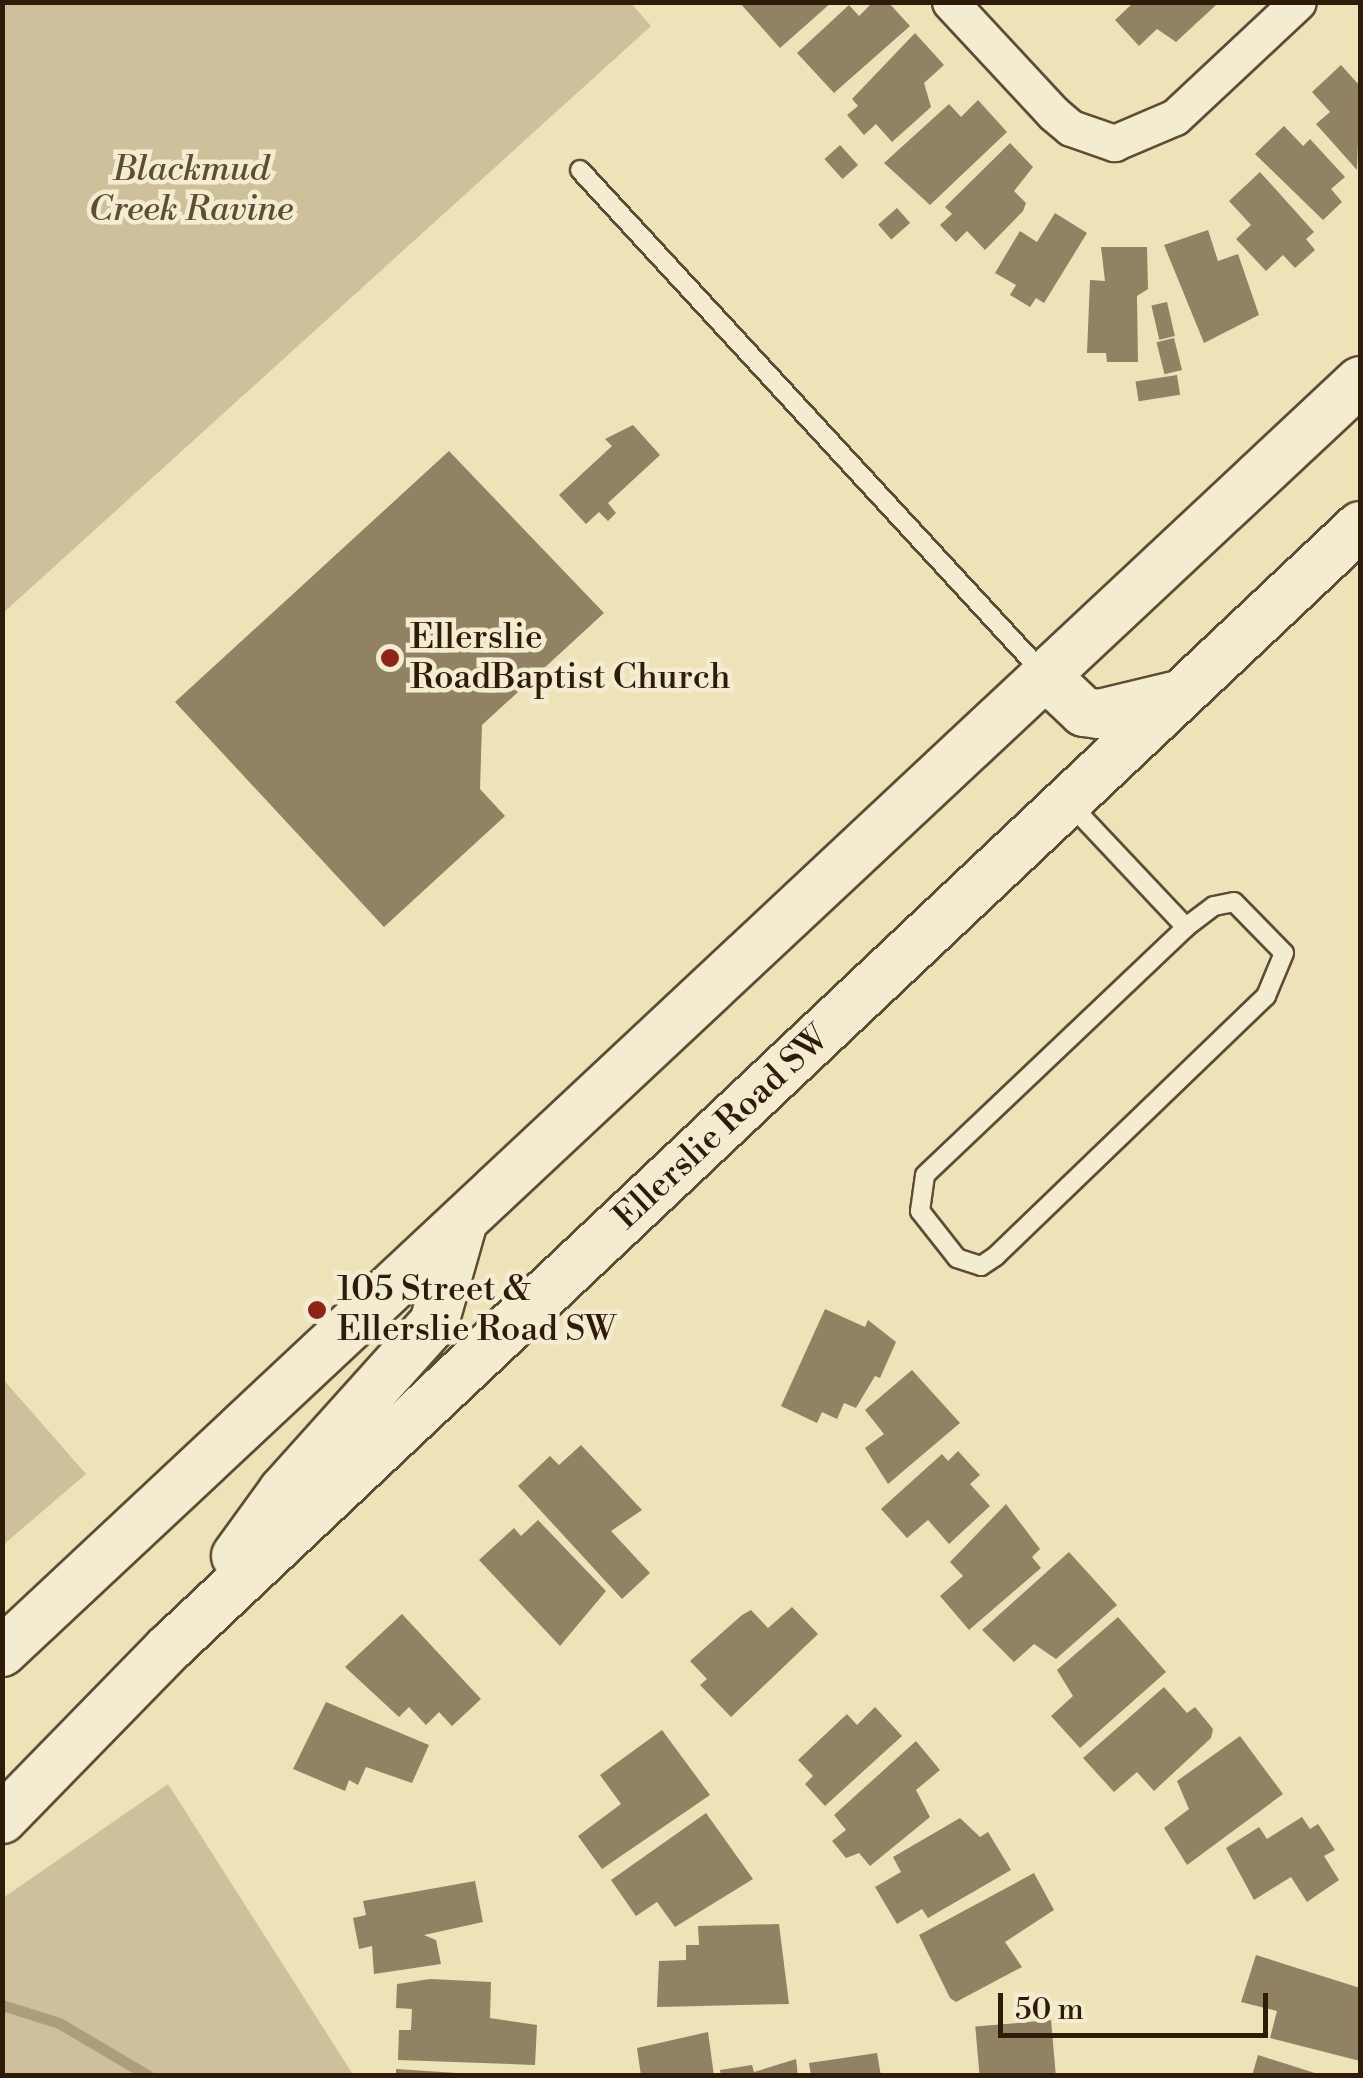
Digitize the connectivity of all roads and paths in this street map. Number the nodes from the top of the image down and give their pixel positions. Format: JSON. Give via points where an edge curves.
{"nodes":[{"id":1,"x":950,"y":2,"type":"edge"},
{"id":2,"x":1298,"y":2,"type":"edge"},
{"id":3,"x":580,"y":170,"type":"dead end"},
{"id":4,"x":1360,"y":381,"type":"edge"},
{"id":5,"x":1360,"y":526,"type":"edge"},
{"id":6,"x":1049,"y":679,"type":"junction"},
{"id":7,"x":1182,"y":694,"type":"junction"},
{"id":8,"x":1068,"y":802,"type":"junction"},
{"id":9,"x":1186,"y":927,"type":"junction"},
{"id":10,"x":463,"y":1222,"type":"junction"},
{"id":11,"x":169,"y":1648,"type":"junction"},
{"id":12,"x":2,"y":1652,"type":"edge"},
{"id":13,"x":2,"y":1819,"type":"edge"}],
"edges":[{"from":1,"to":2,"type":"street","via":[[1053,113],[1071,128],[1114,143],[1176,116]]},
{"from":3,"to":6,"type":"lane"},
{"from":4,"to":6,"type":"main road"},
{"from":5,"to":7,"type":"main road","name":"Ellerslie Road SW"},
{"from":6,"to":7,"type":"main road","via":[[1084,712],[1100,714]]},
{"from":6,"to":10,"type":"main road"},
{"from":7,"to":8,"type":"main road","name":"Ellerslie Road SW"},
{"from":8,"to":9,"type":"lane"},
{"from":8,"to":11,"type":"main road","name":"Ellerslie Road SW"},
{"from":9,"to":9,"type":"lane","via":[[925,1175],[920,1211],[956,1258],[980,1266],[996,1256],[1266,996],[1284,953],[1234,902],[1214,906]]},
{"from":10,"to":11,"type":"main road","via":[[434,1323],[282,1491]]},
{"from":10,"to":12,"type":"main road"},
{"from":11,"to":13,"type":"main road","name":"Ellerslie Road SW"}]}
